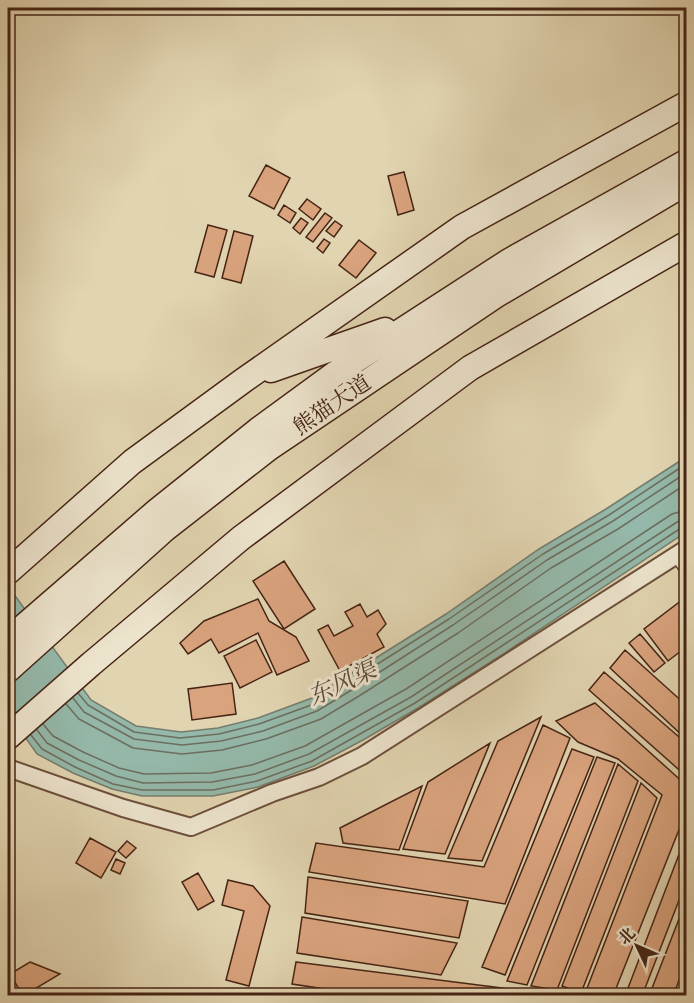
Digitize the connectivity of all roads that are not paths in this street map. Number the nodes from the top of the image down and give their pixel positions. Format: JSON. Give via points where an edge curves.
{"nodes":[{"id":1,"x":687,"y":104,"type":"edge"},
{"id":2,"x":687,"y":162,"type":"edge"},
{"id":3,"x":687,"y":183,"type":"edge"},
{"id":4,"x":687,"y":244,"type":"edge"},
{"id":5,"x":421,"y":318,"type":"junction"},
{"id":6,"x":244,"y":380,"type":"junction"},
{"id":7,"x":681,"y":553,"type":"edge"},
{"id":8,"x":15,"y":565,"type":"edge"},
{"id":9,"x":687,"y":572,"type":"edge"},
{"id":10,"x":51,"y":618,"type":"junction"},
{"id":11,"x":8,"y":640,"type":"edge"},
{"id":12,"x":8,"y":670,"type":"edge"},
{"id":13,"x":9,"y":736,"type":"edge"},
{"id":14,"x":8,"y":768,"type":"edge"}],
"edges":[{"from":1,"to":6,"type":"street","via":[[462,226]]},
{"from":2,"to":5,"type":"street","name":"熊猫大道","via":[[509,261]]},
{"from":3,"to":10,"type":"street","name":"熊猫大道","via":[[495,296],[268,448]]},
{"from":4,"to":13,"type":"street","via":[[470,368],[241,538]]},
{"from":5,"to":6,"type":"street"},
{"from":5,"to":10,"type":"street","name":"熊猫大道","via":[[336,373],[158,510]]},
{"from":6,"to":8,"type":"street","via":[[132,462]]},
{"from":7,"to":9,"type":"lane"},
{"from":7,"to":14,"type":"street","via":[[362,756],[191,827]]},
{"from":10,"to":11,"type":"street","name":"熊猫大道"},
{"from":10,"to":12,"type":"street","name":"熊猫大道"}]}
